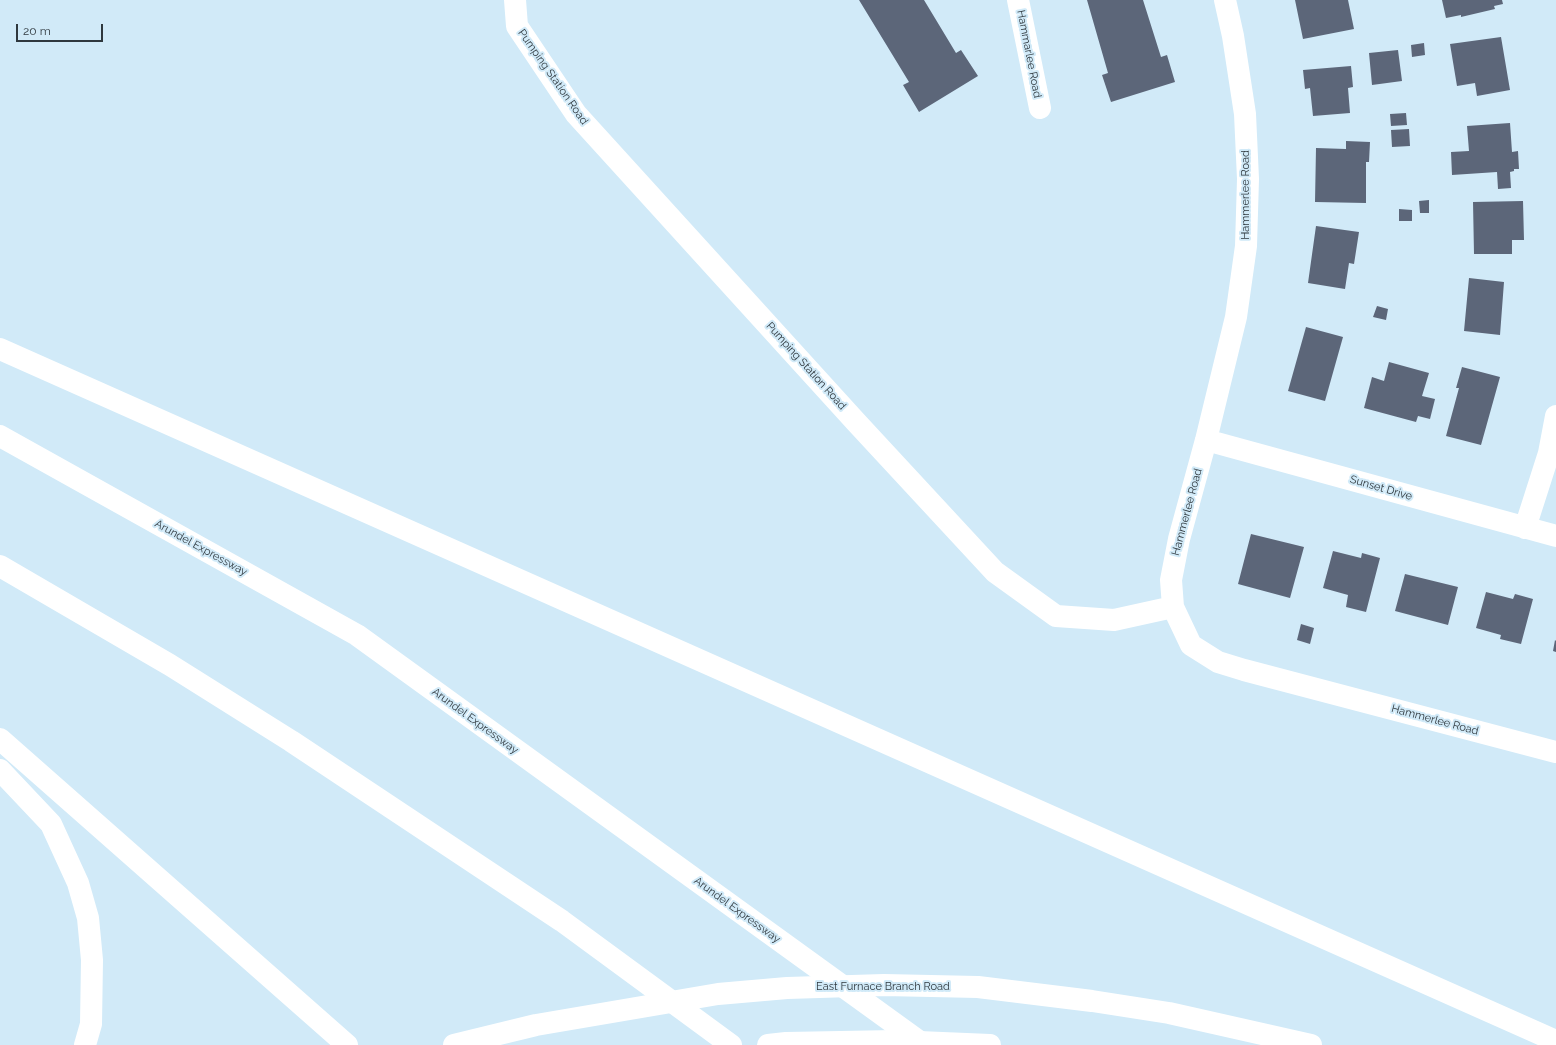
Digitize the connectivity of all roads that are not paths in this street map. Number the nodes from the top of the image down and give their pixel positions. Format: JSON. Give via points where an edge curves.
{"nodes":[{"id":1,"x":515,"y":0,"type":"edge"},
{"id":2,"x":1018,"y":0,"type":"edge"},
{"id":3,"x":1225,"y":0,"type":"edge"},
{"id":4,"x":1040,"y":108,"type":"dead end"},
{"id":5,"x":0,"y":349,"type":"edge"},
{"id":6,"x":1556,"y":416,"type":"edge"},
{"id":7,"x":0,"y":436,"type":"edge"},
{"id":8,"x":1206,"y":440,"type":"junction"},
{"id":9,"x":1526,"y":528,"type":"junction"},
{"id":10,"x":1556,"y":536,"type":"edge"},
{"id":11,"x":0,"y":566,"type":"edge"},
{"id":12,"x":1173,"y":607,"type":"junction"},
{"id":13,"x":0,"y":739,"type":"edge"},
{"id":14,"x":1556,"y":752,"type":"edge"},
{"id":15,"x":0,"y":770,"type":"edge"},
{"id":16,"x":1556,"y":1041,"type":"edge"},
{"id":17,"x":85,"y":1045,"type":"edge"},
{"id":18,"x":347,"y":1045,"type":"edge"},
{"id":19,"x":454,"y":1045,"type":"edge"},
{"id":20,"x":731,"y":1045,"type":"edge"},
{"id":21,"x":768,"y":1045,"type":"edge"},
{"id":22,"x":924,"y":1045,"type":"edge"},
{"id":23,"x":990,"y":1045,"type":"edge"},
{"id":24,"x":1311,"y":1045,"type":"edge"}],
"edges":[{"from":1,"to":12,"type":"main road","name":"Pumping Station Road","via":[[517,26],[576,114],[995,572],[1056,616],[1114,620]]},
{"from":2,"to":4,"type":"main road","name":"Hammarlee Road"},
{"from":3,"to":8,"type":"main road","name":"Hammerlee Road","via":[[1246,114],[1246,246],[1236,317]]},
{"from":5,"to":16,"type":"main road","via":[[880,738]]},
{"from":6,"to":9,"type":"main road","via":[[1549,453]]},
{"from":7,"to":22,"type":"main road","name":"Arundel Expressway","via":[[357,635]]},
{"from":8,"to":9,"type":"main road","name":"Sunset Drive"},
{"from":8,"to":12,"type":"main road","name":"Hammerlee Road","via":[[1179,539],[1171,580]]},
{"from":9,"to":10,"type":"main road","name":"Sunset Drive"},
{"from":11,"to":20,"type":"main road","via":[[170,665],[291,740],[562,921]]},
{"from":12,"to":14,"type":"main road","name":"Hammerlee Road","via":[[1191,645],[1218,662]]},
{"from":13,"to":18,"type":"main road"},
{"from":15,"to":17,"type":"main road","via":[[51,824],[78,883],[88,918],[92,960],[91,1024]]},
{"from":19,"to":24,"type":"main road","name":"East Furnace Branch Road","via":[[523,1028],[718,994],[787,988],[884,985],[978,987],[1092,1001],[1169,1014]]},
{"from":21,"to":23,"type":"main road","via":[[895,1041]]}]}
